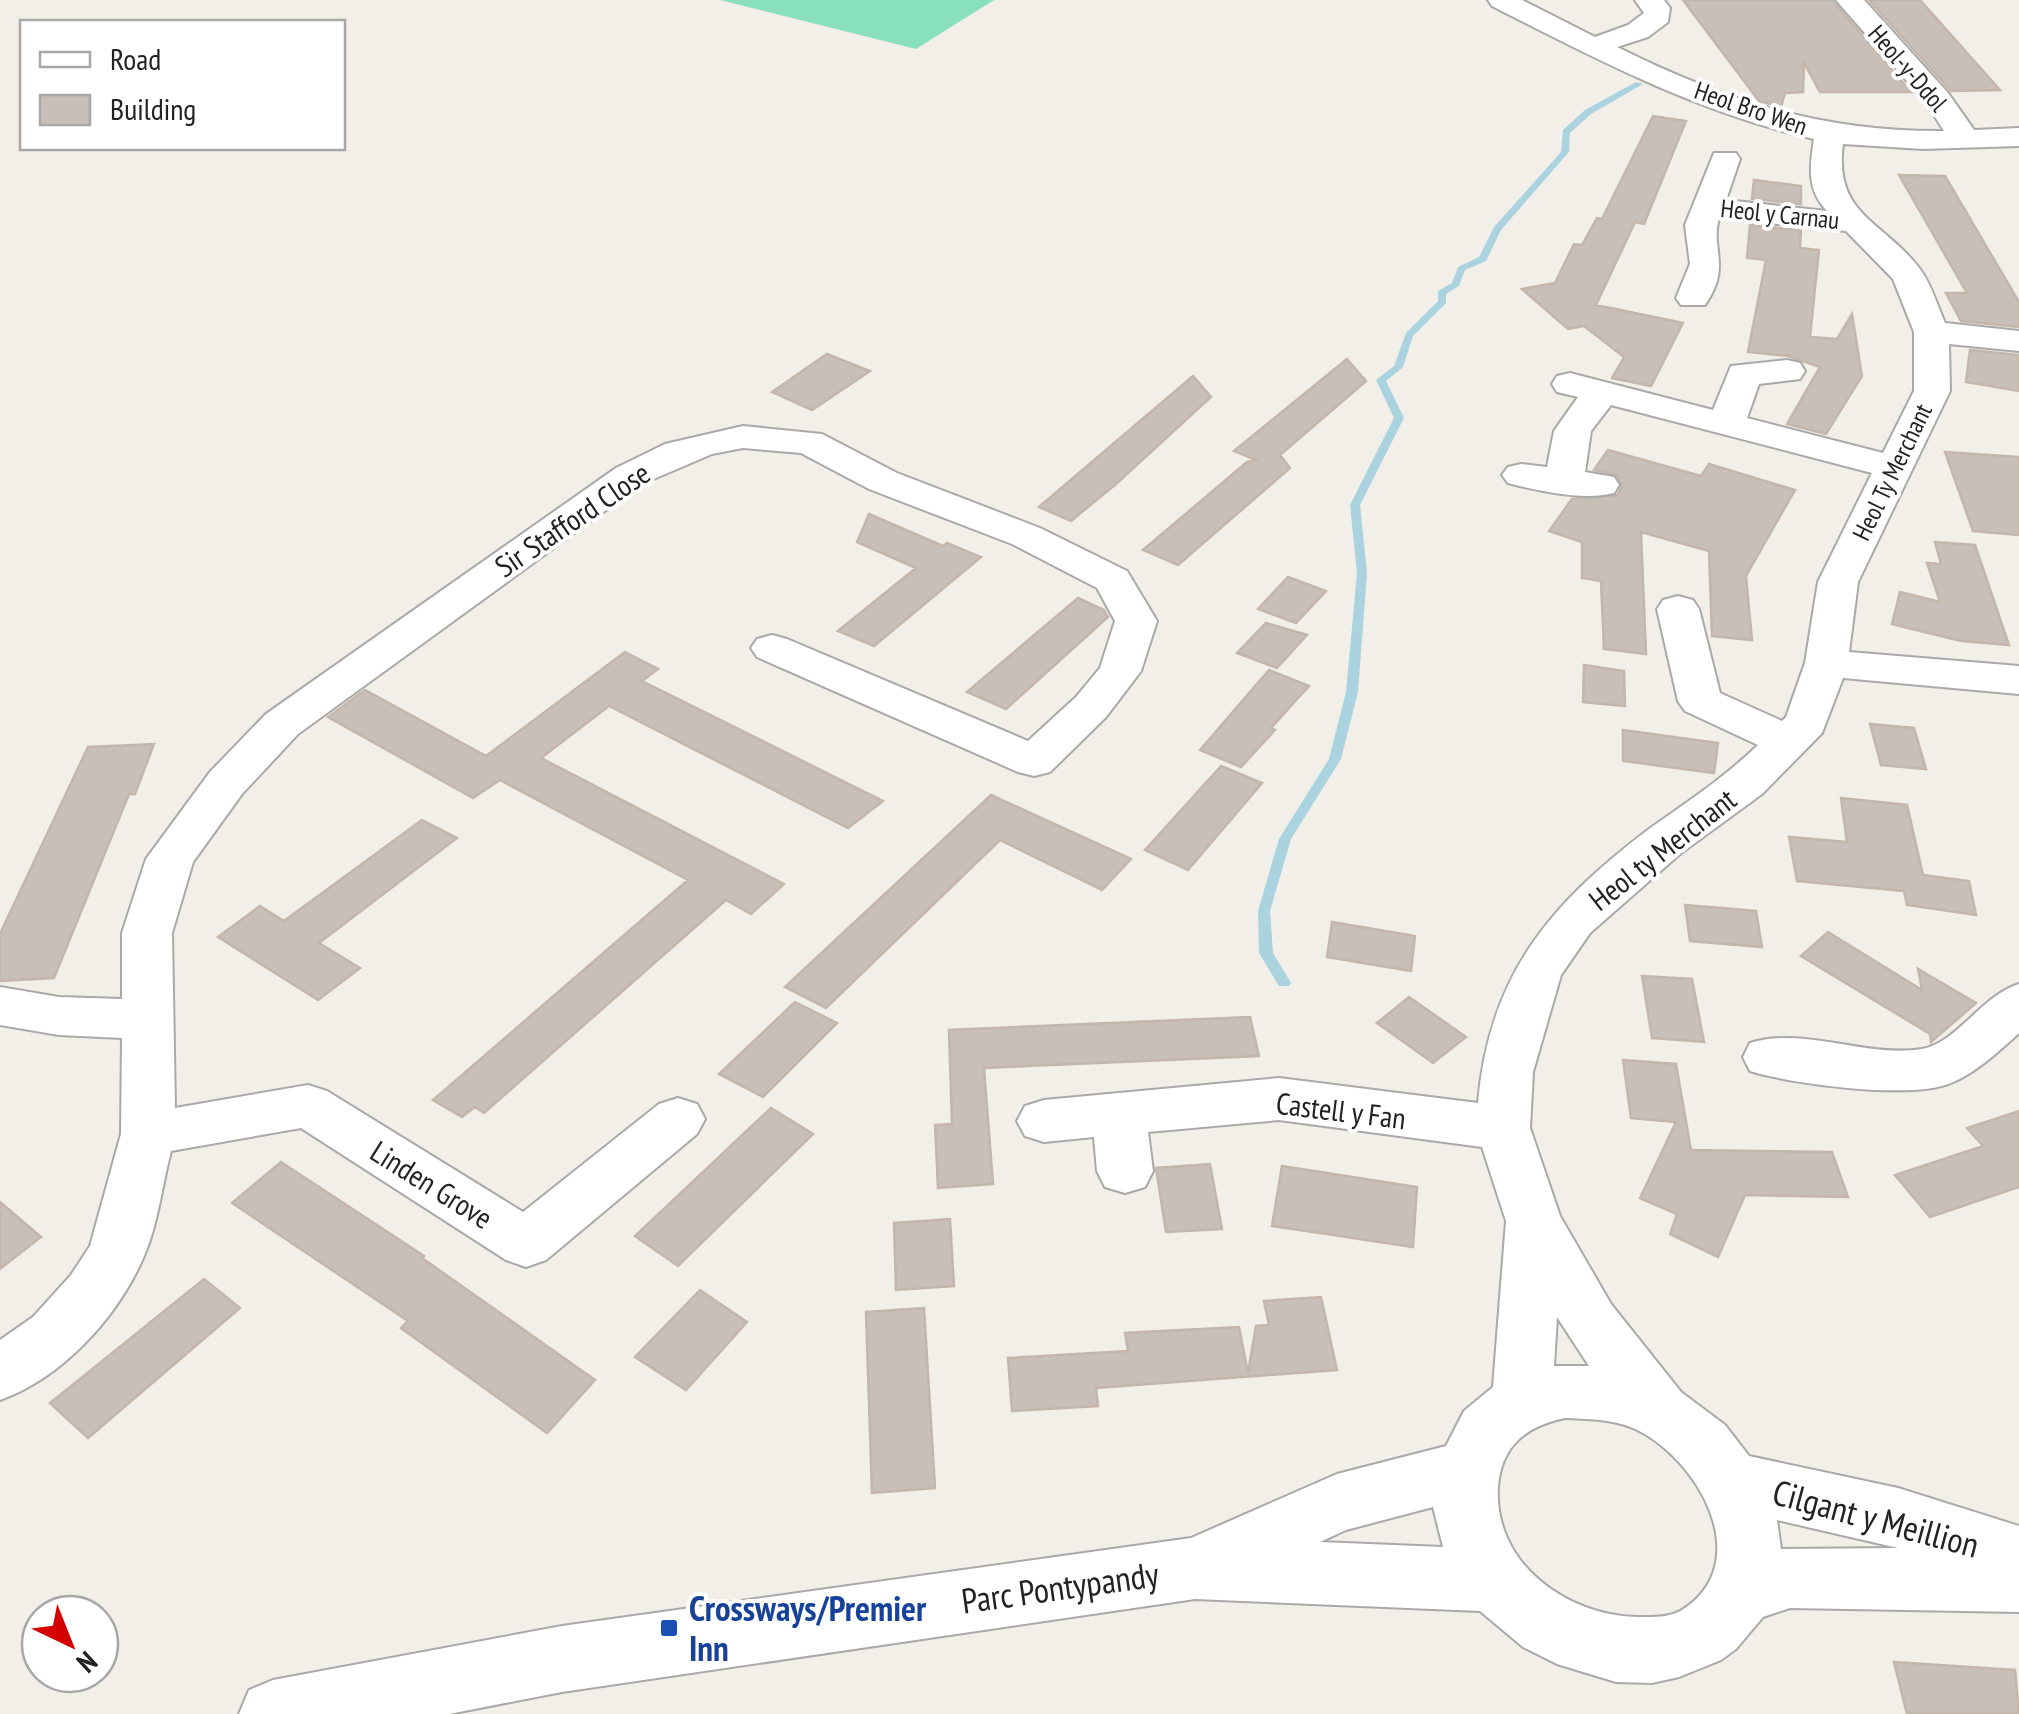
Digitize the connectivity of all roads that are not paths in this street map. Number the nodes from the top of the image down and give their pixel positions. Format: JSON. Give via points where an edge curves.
{"nodes":[{"id":1,"x":1501,"y":0,"type":"edge"},
{"id":2,"x":1648,"y":0,"type":"edge"},
{"id":3,"x":1849,"y":0,"type":"edge"},
{"id":4,"x":1597,"y":45,"type":"junction"},
{"id":5,"x":1830,"y":134,"type":"junction"},
{"id":6,"x":2019,"y":137,"type":"edge"},
{"id":7,"x":1965,"y":139,"type":"junction"},
{"id":8,"x":1725,"y":159,"type":"dead end"},
{"id":9,"x":1708,"y":207,"type":"junction"},
{"id":10,"x":1854,"y":222,"type":"junction"},
{"id":11,"x":1694,"y":298,"type":"dead end"},
{"id":12,"x":1931,"y":332,"type":"junction"},
{"id":13,"x":2019,"y":341,"type":"edge"},
{"id":14,"x":1706,"y":361,"type":"dead end"},
{"id":15,"x":1786,"y":372,"type":"dead end"},
{"id":16,"x":1744,"y":374,"type":"junction"},
{"id":17,"x":1726,"y":426,"type":"junction"},
{"id":18,"x":1896,"y":468,"type":"junction"},
{"id":19,"x":1520,"y":475,"type":"dead end"},
{"id":20,"x":1678,"y":610,"type":"dead end"},
{"id":21,"x":772,"y":648,"type":"dead end"},
{"id":22,"x":1826,"y":662,"type":"junction"},
{"id":23,"x":2019,"y":680,"type":"edge"},
{"id":24,"x":1787,"y":741,"type":"junction"},
{"id":25,"x":2019,"y":1003,"type":"edge"},
{"id":26,"x":0,"y":1006,"type":"edge"},
{"id":27,"x":146,"y":1020,"type":"junction"},
{"id":28,"x":1769,"y":1057,"type":"dead end"},
{"id":29,"x":1119,"y":1114,"type":"junction"},
{"id":30,"x":678,"y":1119,"type":"dead end"},
{"id":31,"x":1044,"y":1122,"type":"dead end"},
{"id":32,"x":1503,"y":1128,"type":"junction"},
{"id":33,"x":148,"y":1134,"type":"junction"},
{"id":34,"x":1125,"y":1172,"type":"dead end"},
{"id":35,"x":1534,"y":1220,"type":"junction"},
{"id":36,"x":0,"y":1374,"type":"edge"},
{"id":37,"x":1522,"y":1402,"type":"junction"},
{"id":38,"x":1660,"y":1412,"type":"junction"},
{"id":39,"x":1468,"y":1469,"type":"junction"},
{"id":40,"x":1732,"y":1481,"type":"junction"},
{"id":41,"x":2019,"y":1557,"type":"edge"},
{"id":42,"x":1195,"y":1568,"type":"junction"},
{"id":43,"x":1494,"y":1580,"type":"junction"},
{"id":44,"x":2019,"y":1581,"type":"edge"},
{"id":45,"x":1742,"y":1593,"type":"junction"},
{"id":46,"x":273,"y":1714,"type":"edge"}],
"edges":[{"from":1,"to":4,"type":"street","name":"Heol Bro Wen"},
{"from":2,"to":4,"type":"street","via":[[1658,16],[1651,25]]},
{"from":3,"to":7,"type":"street","name":"Heol-y-Ddol"},
{"from":4,"to":5,"type":"street","name":"Heol Bro Wen","via":[[1748,112]]},
{"from":5,"to":7,"type":"street","name":"Heol Bro Wen"},
{"from":5,"to":10,"type":"street","name":"Heol Ty Merchant","via":[[1824,173],[1832,198]]},
{"from":6,"to":7,"type":"street","name":"Heol Bro Wen"},
{"from":8,"to":9,"type":"street","name":"Heol y Carnau"},
{"from":9,"to":10,"type":"street","name":"Heol y Carnau"},
{"from":9,"to":11,"type":"street","name":"Heol y Carnau","via":[[1701,225],[1706,264]]},
{"from":10,"to":12,"type":"street","name":"Heol Ty Merchant","via":[[1908,276]]},
{"from":12,"to":13,"type":"street"},
{"from":12,"to":18,"type":"street","name":"Heol Ty Merchant","via":[[1932,391]]},
{"from":14,"to":16,"type":"street"},
{"from":15,"to":16,"type":"street"},
{"from":16,"to":17,"type":"street"},
{"from":17,"to":18,"type":"street"},
{"from":17,"to":19,"type":"street","via":[[1586,389],[1565,448],[1583,482]]},
{"from":18,"to":22,"type":"street","name":"Heol Ty Merchant","via":[[1838,582]]},
{"from":20,"to":24,"type":"street","via":[[1700,700]]},
{"from":21,"to":27,"type":"street","name":"Sir Stafford Close","via":[[1034,762],[1120,671],[1136,621],[1113,580],[1026,536],[882,481],[809,442],[743,437],[678,452],[628,476],[357,669],[282,724],[226,782],[170,859],[147,933]]},
{"from":22,"to":23,"type":"street"},
{"from":22,"to":24,"type":"street","name":"Heol ty Merchant","via":[[1806,722]]},
{"from":24,"to":32,"type":"street","name":"Heol ty Merchant","via":[[1746,783],[1610,886],[1536,971],[1507,1072]]},
{"from":25,"to":28,"type":"street","via":[[1963,1052],[1932,1069]]},
{"from":26,"to":27,"type":"street"},
{"from":27,"to":33,"type":"street","name":"Sir Stafford Close"},
{"from":29,"to":31,"type":"street","name":"Castell y Fan"},
{"from":29,"to":32,"type":"street","name":"Castell y Fan","via":[[1280,1099]]},
{"from":29,"to":34,"type":"street"},
{"from":30,"to":33,"type":"street","name":"Linden Grove","via":[[526,1244],[308,1106]]},
{"from":32,"to":35,"type":"street","name":"Heol ty Merchant"},
{"from":33,"to":36,"type":"street","name":"Sir Stafford Close","via":[[117,1253],[54,1335]]},
{"from":35,"to":37,"type":"street","name":"Heol ty Merchant"},
{"from":35,"to":38,"type":"street","name":"Heol ty Merchant","via":[[1590,1322]]},
{"from":37,"to":38,"type":"street","via":[[1565,1391],[1612,1394]]},
{"from":37,"to":39,"type":"street","via":[[1489,1426]]},
{"from":38,"to":40,"type":"street","via":[[1700,1442]]},
{"from":39,"to":42,"type":"street","name":"Parc Pontypandy","via":[[1337,1503]]},
{"from":39,"to":43,"type":"street","via":[[1463,1491],[1470,1536]]},
{"from":40,"to":41,"type":"street","name":"Cilgant y Meillion","via":[[1898,1518]]},
{"from":40,"to":45,"type":"street","via":[[1750,1550]]},
{"from":42,"to":43,"type":"street","name":"Parc Pontypandy"},
{"from":42,"to":46,"type":"street","name":"Parc Pontypandy","via":[[562,1659]]},
{"from":43,"to":45,"type":"street","via":[[1534,1618],[1582,1643],[1635,1652],[1673,1648],[1714,1627]]},
{"from":44,"to":45,"type":"street","name":"Cilgant y Meillion","via":[[1790,1577]]}]}
